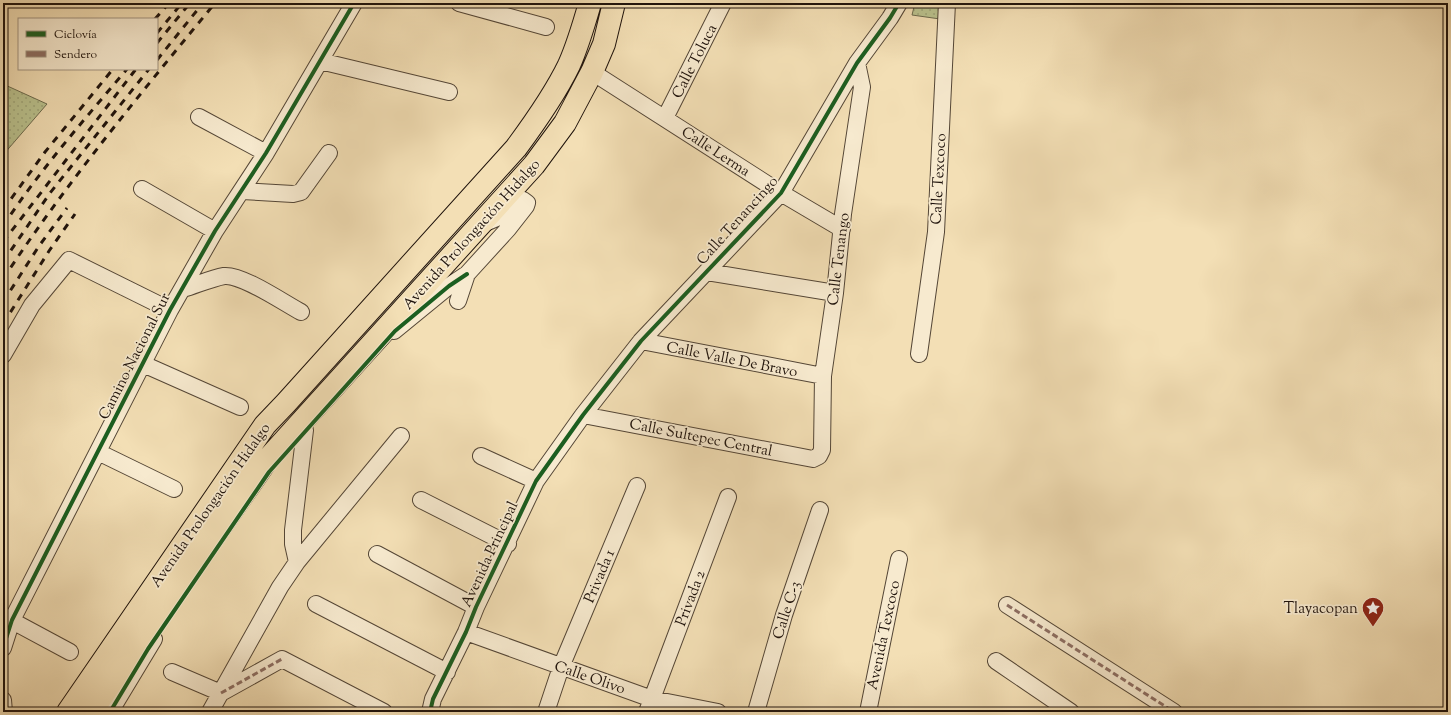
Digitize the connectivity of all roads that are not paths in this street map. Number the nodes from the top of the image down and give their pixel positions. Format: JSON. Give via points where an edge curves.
{"nodes":[{"id":1,"x":354,"y":3,"type":"edge"},
{"id":2,"x":459,"y":3,"type":"edge"},
{"id":3,"x":590,"y":3,"type":"edge"},
{"id":4,"x":614,"y":3,"type":"edge"},
{"id":5,"x":723,"y":3,"type":"edge"},
{"id":6,"x":899,"y":3,"type":"edge"},
{"id":7,"x":947,"y":3,"type":"edge"},
{"id":8,"x":546,"y":27,"type":"dead end"},
{"id":9,"x":320,"y":61,"type":"junction"},
{"id":10,"x":857,"y":63,"type":"junction"},
{"id":11,"x":592,"y":72,"type":"junction"},
{"id":12,"x":449,"y":92,"type":"dead end"},
{"id":13,"x":543,"y":110,"type":"junction"},
{"id":14,"x":199,"y":118,"type":"dead end"},
{"id":15,"x":665,"y":118,"type":"junction"},
{"id":16,"x":566,"y":123,"type":"junction"},
{"id":17,"x":329,"y":152,"type":"dead end"},
{"id":18,"x":266,"y":153,"type":"junction"},
{"id":19,"x":142,"y":189,"type":"dead end"},
{"id":20,"x":242,"y":191,"type":"junction"},
{"id":21,"x":781,"y":193,"type":"junction"},
{"id":22,"x":478,"y":226,"type":"junction"},
{"id":23,"x":842,"y":229,"type":"junction"},
{"id":24,"x":215,"y":231,"type":"junction"},
{"id":25,"x":707,"y":272,"type":"junction"},
{"id":26,"x":467,"y":274,"type":"junction"},
{"id":27,"x":182,"y":289,"type":"junction"},
{"id":28,"x":835,"y":293,"type":"junction"},
{"id":29,"x":458,"y":301,"type":"dead end"},
{"id":30,"x":170,"y":310,"type":"junction"},
{"id":31,"x":301,"y":312,"type":"dead end"},
{"id":32,"x":641,"y":341,"type":"junction"},
{"id":33,"x":919,"y":354,"type":"dead end"},
{"id":34,"x":3,"y":355,"type":"edge"},
{"id":35,"x":143,"y":364,"type":"junction"},
{"id":36,"x":823,"y":376,"type":"junction"},
{"id":37,"x":240,"y":407,"type":"dead end"},
{"id":38,"x":583,"y":414,"type":"junction"},
{"id":39,"x":305,"y":430,"type":"junction"},
{"id":40,"x":401,"y":436,"type":"dead end"},
{"id":41,"x":98,"y":452,"type":"junction"},
{"id":42,"x":481,"y":456,"type":"dead end"},
{"id":43,"x":820,"y":456,"type":"joint"},
{"id":44,"x":536,"y":482,"type":"junction"},
{"id":45,"x":637,"y":486,"type":"dead end"},
{"id":46,"x":174,"y":489,"type":"dead end"},
{"id":47,"x":728,"y":498,"type":"dead end"},
{"id":48,"x":421,"y":500,"type":"dead end"},
{"id":49,"x":820,"y":510,"type":"dead end"},
{"id":50,"x":508,"y":544,"type":"junction"},
{"id":51,"x":377,"y":554,"type":"dead end"},
{"id":52,"x":899,"y":559,"type":"dead end"},
{"id":53,"x":297,"y":562,"type":"junction"},
{"id":54,"x":316,"y":604,"type":"dead end"},
{"id":55,"x":1007,"y":605,"type":"dead end"},
{"id":56,"x":476,"y":607,"type":"junction"},
{"id":57,"x":7,"y":618,"type":"edge"},
{"id":58,"x":466,"y":632,"type":"junction"},
{"id":59,"x":3,"y":648,"type":"edge"},
{"id":60,"x":70,"y":652,"type":"dead end"},
{"id":61,"x":996,"y":661,"type":"dead end"},
{"id":62,"x":561,"y":667,"type":"junction"},
{"id":63,"x":172,"y":672,"type":"dead end"},
{"id":64,"x":447,"y":672,"type":"junction"},
{"id":65,"x":221,"y":693,"type":"junction"},
{"id":66,"x":3,"y":700,"type":"edge"},
{"id":67,"x":650,"y":705,"type":"edge"},
{"id":68,"x":1171,"y":711,"type":"edge"},
{"id":69,"x":4,"y":712,"type":"edge"},
{"id":70,"x":68,"y":712,"type":"edge"},
{"id":71,"x":91,"y":712,"type":"edge"},
{"id":72,"x":110,"y":712,"type":"edge"},
{"id":73,"x":210,"y":712,"type":"edge"},
{"id":74,"x":384,"y":712,"type":"edge"},
{"id":75,"x":430,"y":712,"type":"edge"},
{"id":76,"x":546,"y":712,"type":"edge"},
{"id":77,"x":718,"y":712,"type":"edge"},
{"id":78,"x":756,"y":712,"type":"edge"},
{"id":79,"x":868,"y":712,"type":"edge"},
{"id":80,"x":1071,"y":712,"type":"edge"}],
"edges":[{"from":1,"to":9,"type":"street","name":"Camino Nacional Sur"},
{"from":2,"to":8,"type":"street"},
{"from":3,"to":13,"type":"highway","name":"Avenida Prolongación Hidalgo","via":[[570,63]]},
{"from":4,"to":11,"type":"highway","name":"Avenida Prolongación Hidalgo","via":[[604,44]]},
{"from":5,"to":15,"type":"street","name":"Calle Toluca"},
{"from":6,"to":10,"type":"street","name":"Calle Tenancingo"},
{"from":7,"to":33,"type":"street","name":"Calle Texcoco","via":[[936,232]]},
{"from":9,"to":12,"type":"street"},
{"from":9,"to":18,"type":"street","name":"Camino Nacional Sur"},
{"from":10,"to":21,"type":"street","name":"Calle Tenancingo"},
{"from":10,"to":23,"type":"street","name":"Calle Tenango","via":[[862,87]]},
{"from":11,"to":15,"type":"street","name":"Calle Lerma"},
{"from":11,"to":16,"type":"highway","name":"Avenida Prolongación Hidalgo"},
{"from":13,"to":16,"type":"highway"},
{"from":13,"to":70,"type":"highway","name":"Avenida Prolongación Hidalgo","via":[[516,148],[265,425]]},
{"from":14,"to":18,"type":"street"},
{"from":15,"to":21,"type":"street","name":"Calle Lerma"},
{"from":16,"to":22,"type":"highway","name":"Avenida Prolongación Hidalgo","via":[[534,165]]},
{"from":17,"to":20,"type":"street","via":[[301,192],[293,194]]},
{"from":18,"to":20,"type":"street","name":"Camino Nacional Sur"},
{"from":19,"to":24,"type":"street"},
{"from":20,"to":24,"type":"street","name":"Camino Nacional Sur"},
{"from":21,"to":23,"type":"street","name":"Calle Lerma"},
{"from":21,"to":25,"type":"street","name":"Calle Tenancingo"},
{"from":22,"to":26,"type":"street","via":[[504,215],[523,200],[527,202],[508,229]]},
{"from":22,"to":71,"type":"highway","name":"Avenida Prolongación Hidalgo","via":[[266,461]]},
{"from":23,"to":28,"type":"street","name":"Calle Tenango"},
{"from":24,"to":27,"type":"street","name":"Camino Nacional Sur"},
{"from":25,"to":28,"type":"street"},
{"from":25,"to":32,"type":"street","name":"Calle Tenancingo"},
{"from":26,"to":29,"type":"street"},
{"from":26,"to":39,"type":"street","via":[[395,331]]},
{"from":27,"to":30,"type":"street","name":"Camino Nacional Sur"},
{"from":27,"to":31,"type":"street","via":[[223,276],[234,277]]},
{"from":28,"to":36,"type":"street","name":"Calle Tenango"},
{"from":30,"to":34,"type":"street","via":[[69,260],[32,305]]},
{"from":30,"to":35,"type":"street","name":"Camino Nacional Sur"},
{"from":32,"to":36,"type":"street","name":"Calle Valle De Bravo"},
{"from":32,"to":38,"type":"street","name":"Calle Tenancingo"},
{"from":35,"to":37,"type":"street"},
{"from":35,"to":41,"type":"street","name":"Camino Nacional Sur"},
{"from":36,"to":43,"type":"street","name":"Calle Tenango"},
{"from":38,"to":43,"type":"street","name":"Calle Sultepec Central","via":[[813,459]]},
{"from":38,"to":44,"type":"street","name":"Avenida Principal"},
{"from":39,"to":53,"type":"street","via":[[293,530]]},
{"from":39,"to":72,"type":"street","via":[[265,478],[148,649]]},
{"from":40,"to":53,"type":"street"},
{"from":41,"to":46,"type":"street"},
{"from":41,"to":57,"type":"street","name":"Camino Nacional Sur"},
{"from":42,"to":44,"type":"street"},
{"from":44,"to":50,"type":"street","name":"Avenida Principal"},
{"from":45,"to":62,"type":"street","name":"Privada 1"},
{"from":47,"to":67,"type":"street","name":"Privada 2"},
{"from":48,"to":50,"type":"street"},
{"from":49,"to":78,"type":"street","name":"Calle C-3","via":[[784,615]]},
{"from":50,"to":56,"type":"street","name":"Avenida Principal"},
{"from":51,"to":56,"type":"street"},
{"from":52,"to":79,"type":"street","name":"Avenida Texcoco"},
{"from":53,"to":65,"type":"street","via":[[278,589]]},
{"from":54,"to":64,"type":"street"},
{"from":55,"to":68,"type":"street"},
{"from":56,"to":58,"type":"street","name":"Avenida Principal"},
{"from":57,"to":59,"type":"street","name":"Camino Nacional Sur"},
{"from":57,"to":60,"type":"street"},
{"from":58,"to":62,"type":"street","name":"Calle Olivo"},
{"from":58,"to":64,"type":"street","name":"Avenida Principal"},
{"from":61,"to":80,"type":"street"},
{"from":62,"to":67,"type":"street","name":"Calle Olivo"},
{"from":62,"to":76,"type":"street","name":"Privada 1"},
{"from":63,"to":65,"type":"street"},
{"from":64,"to":75,"type":"street","name":"Avenida Principal","via":[[433,699]]},
{"from":65,"to":73,"type":"street"},
{"from":65,"to":74,"type":"street","via":[[282,659]]},
{"from":66,"to":69,"type":"street"},
{"from":67,"to":77,"type":"street","name":"Calle Olivo"}]}
